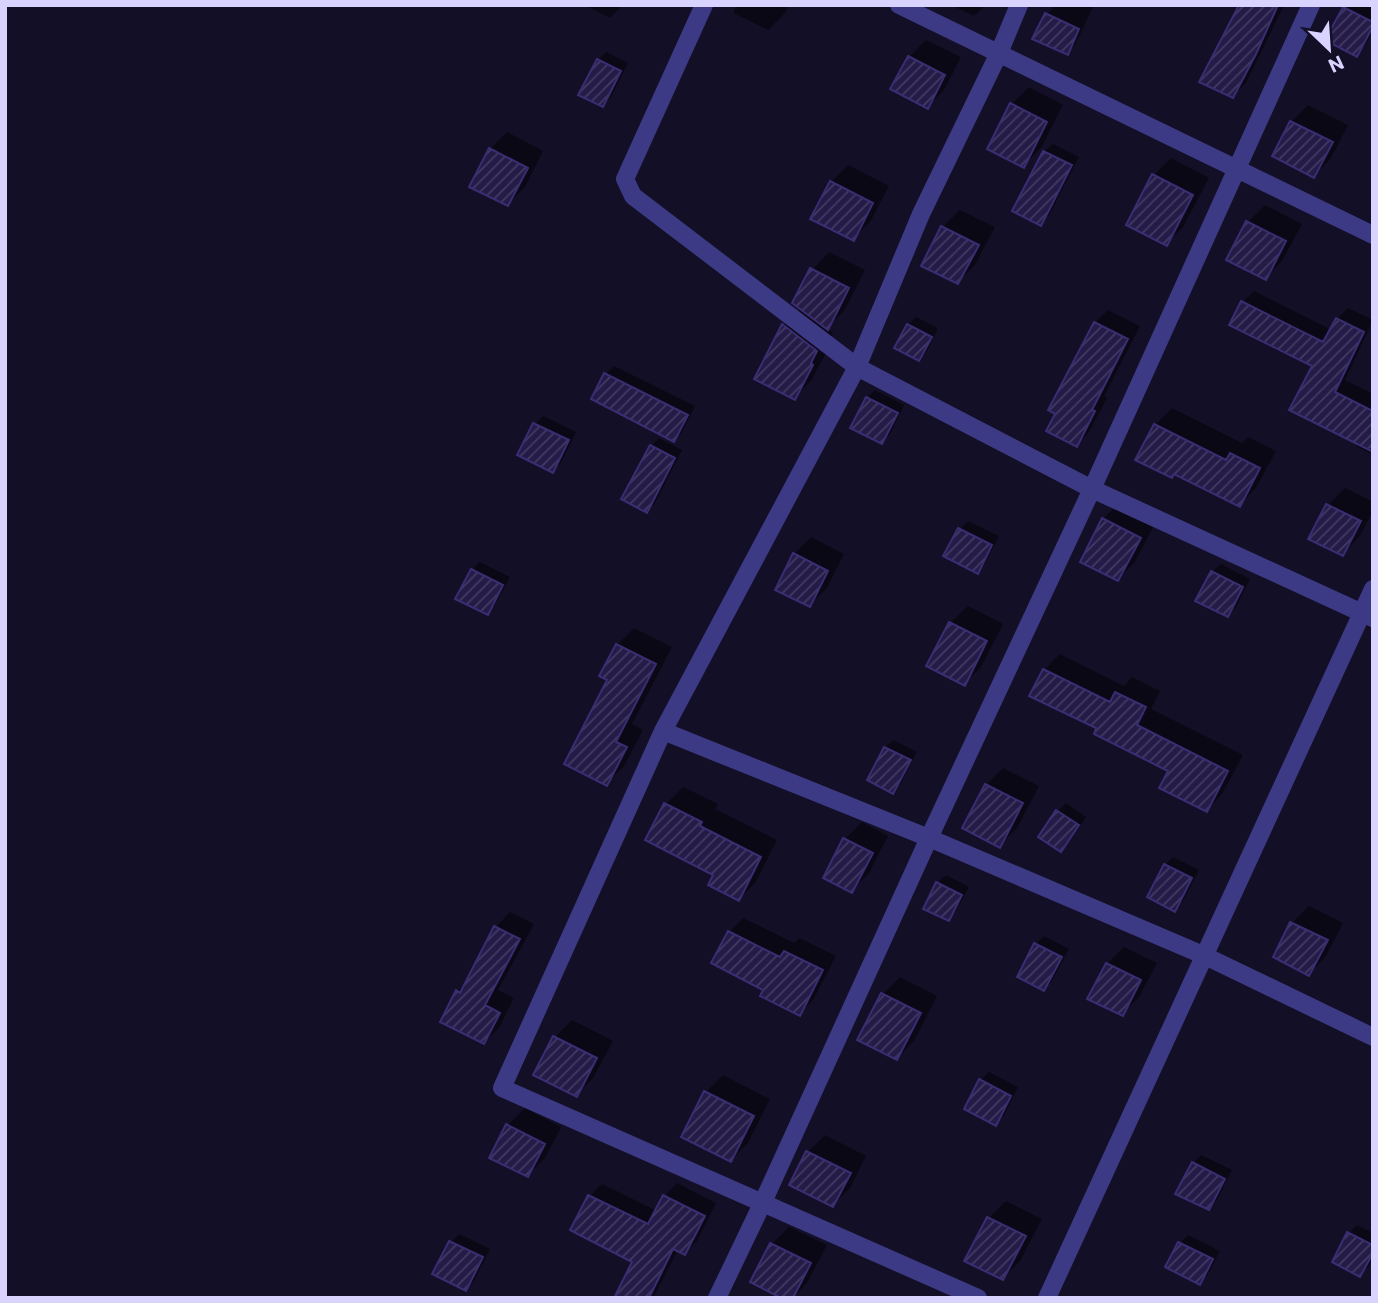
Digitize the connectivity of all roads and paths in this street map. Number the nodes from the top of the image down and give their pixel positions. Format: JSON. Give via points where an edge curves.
{"nodes":[{"id":1,"x":704,"y":5,"type":"edge"},
{"id":2,"x":899,"y":5,"type":"edge"},
{"id":3,"x":1019,"y":5,"type":"edge"},
{"id":4,"x":1311,"y":5,"type":"edge"},
{"id":5,"x":999,"y":53,"type":"junction"},
{"id":6,"x":1238,"y":170,"type":"junction"},
{"id":7,"x":1373,"y":234,"type":"edge"},
{"id":8,"x":857,"y":368,"type":"junction"},
{"id":9,"x":1092,"y":489,"type":"junction"},
{"id":10,"x":1373,"y":589,"type":"edge"},
{"id":11,"x":1367,"y":615,"type":"edge"},
{"id":12,"x":663,"y":731,"type":"junction"},
{"id":13,"x":929,"y":838,"type":"junction"},
{"id":14,"x":1203,"y":955,"type":"junction"},
{"id":15,"x":1373,"y":1037,"type":"edge"},
{"id":16,"x":763,"y":1202,"type":"junction"},
{"id":17,"x":717,"y":1298,"type":"edge"},
{"id":18,"x":978,"y":1298,"type":"edge"},
{"id":19,"x":1047,"y":1298,"type":"edge"}],
"edges":[{"from":1,"to":8,"type":"street","via":[[625,179],[633,196]]},
{"from":2,"to":5,"type":"street"},
{"from":3,"to":5,"type":"street"},
{"from":4,"to":6,"type":"street"},
{"from":5,"to":6,"type":"street"},
{"from":5,"to":8,"type":"street","via":[[921,214]]},
{"from":6,"to":7,"type":"street"},
{"from":6,"to":9,"type":"street"},
{"from":8,"to":9,"type":"street"},
{"from":8,"to":12,"type":"street"},
{"from":9,"to":11,"type":"street"},
{"from":9,"to":13,"type":"street"},
{"from":10,"to":11,"type":"street"},
{"from":11,"to":14,"type":"street"},
{"from":12,"to":13,"type":"street"},
{"from":12,"to":16,"type":"street","via":[[502,1088]]},
{"from":13,"to":14,"type":"street"},
{"from":13,"to":16,"type":"street"},
{"from":14,"to":15,"type":"street"},
{"from":14,"to":19,"type":"street"},
{"from":16,"to":17,"type":"street"},
{"from":16,"to":18,"type":"street"}]}
